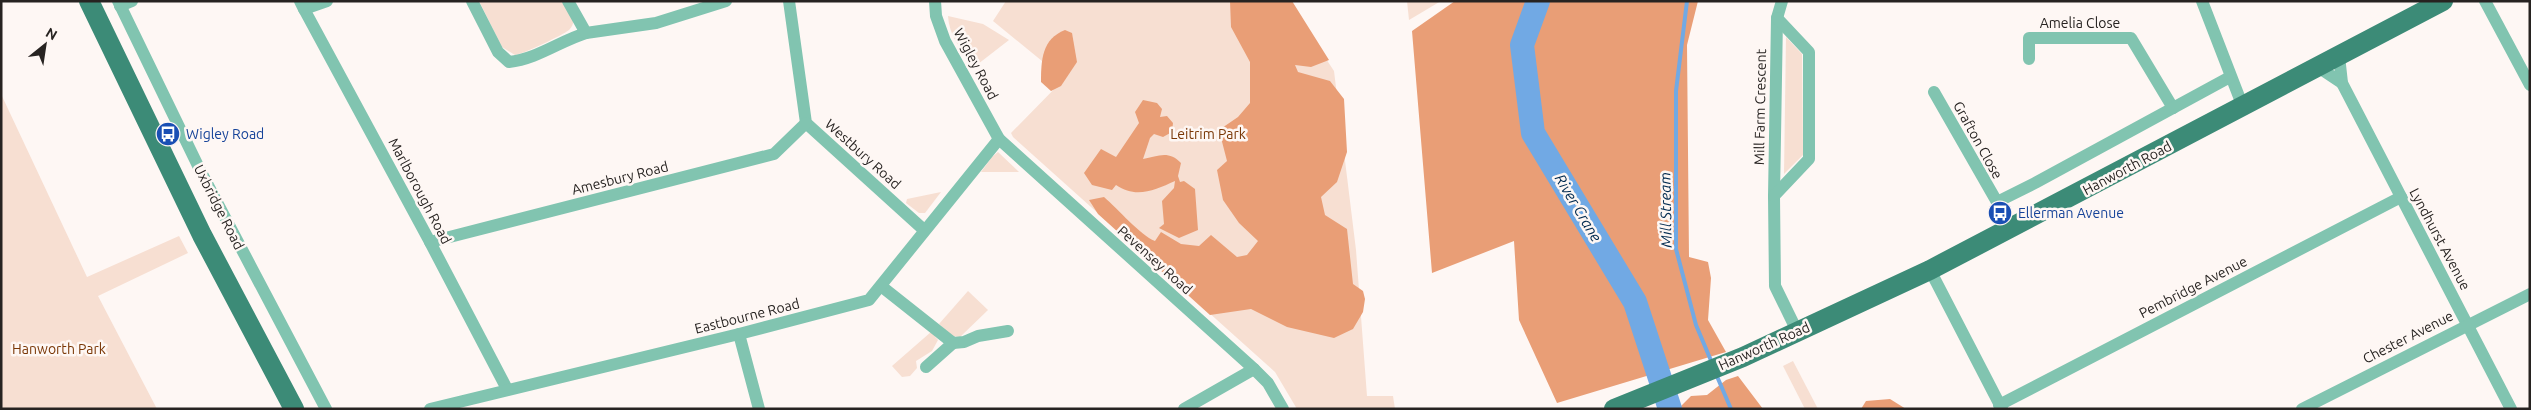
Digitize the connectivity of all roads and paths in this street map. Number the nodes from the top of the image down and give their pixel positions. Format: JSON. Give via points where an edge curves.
{"nodes":[{"id":1,"x":89,"y":1,"type":"edge"},
{"id":2,"x":327,"y":1,"type":"edge"},
{"id":3,"x":472,"y":1,"type":"edge"},
{"id":4,"x":568,"y":1,"type":"edge"},
{"id":5,"x":789,"y":1,"type":"edge"},
{"id":6,"x":935,"y":1,"type":"edge"},
{"id":7,"x":1782,"y":1,"type":"edge"},
{"id":8,"x":2202,"y":1,"type":"edge"},
{"id":9,"x":718,"y":2,"type":"edge"},
{"id":10,"x":2485,"y":2,"type":"edge"},
{"id":11,"x":124,"y":3,"type":"edge"},
{"id":12,"x":2431,"y":4,"type":"edge"},
{"id":13,"x":302,"y":5,"type":"edge"},
{"id":14,"x":1777,"y":18,"type":"junction"},
{"id":15,"x":586,"y":33,"type":"junction"},
{"id":16,"x":2338,"y":56,"type":"junction"},
{"id":17,"x":2029,"y":59,"type":"dead end"},
{"id":18,"x":2318,"y":67,"type":"junction"},
{"id":19,"x":2230,"y":77,"type":"junction"},
{"id":20,"x":2342,"y":83,"type":"junction"},
{"id":21,"x":2530,"y":85,"type":"edge"},
{"id":22,"x":1934,"y":92,"type":"dead end"},
{"id":23,"x":2243,"y":107,"type":"junction"},
{"id":24,"x":2173,"y":108,"type":"junction"},
{"id":25,"x":806,"y":123,"type":"junction"},
{"id":26,"x":999,"y":139,"type":"junction"},
{"id":27,"x":1774,"y":196,"type":"junction"},
{"id":28,"x":2401,"y":197,"type":"junction"},
{"id":29,"x":924,"y":230,"type":"junction"},
{"id":30,"x":430,"y":242,"type":"junction"},
{"id":31,"x":1930,"y":270,"type":"junction"},
{"id":32,"x":881,"y":286,"type":"junction"},
{"id":33,"x":2530,"y":294,"type":"edge"},
{"id":34,"x":2467,"y":323,"type":"junction"},
{"id":35,"x":1008,"y":331,"type":"dead end"},
{"id":36,"x":1797,"y":331,"type":"junction"},
{"id":37,"x":739,"y":334,"type":"junction"},
{"id":38,"x":953,"y":343,"type":"junction"},
{"id":39,"x":926,"y":367,"type":"dead end"},
{"id":40,"x":1254,"y":369,"type":"junction"},
{"id":41,"x":507,"y":389,"type":"junction"},
{"id":42,"x":2000,"y":407,"type":"edge"},
{"id":43,"x":294,"y":409,"type":"edge"},
{"id":44,"x":326,"y":409,"type":"edge"},
{"id":45,"x":430,"y":409,"type":"edge"},
{"id":46,"x":759,"y":409,"type":"edge"},
{"id":47,"x":1184,"y":409,"type":"edge"},
{"id":48,"x":1283,"y":409,"type":"edge"},
{"id":49,"x":1614,"y":409,"type":"edge"},
{"id":50,"x":2302,"y":409,"type":"edge"},
{"id":51,"x":2511,"y":409,"type":"edge"}],
"edges":[{"from":1,"to":43,"type":"main road","name":"Uxbridge Road","via":[[202,235]]},
{"from":2,"to":13,"type":"street"},
{"from":3,"to":15,"type":"street","via":[[498,52],[509,62],[526,60],[563,40]]},
{"from":4,"to":15,"type":"street"},
{"from":5,"to":25,"type":"street","name":"Westbury Road"},
{"from":6,"to":26,"type":"street","name":"Wigley Road","via":[[936,16],[945,41]]},
{"from":7,"to":14,"type":"street","name":"Mill Farm Crescent"},
{"from":8,"to":19,"type":"street"},
{"from":9,"to":15,"type":"street","via":[[656,23]]},
{"from":10,"to":21,"type":"street"},
{"from":11,"to":44,"type":"street","name":"Uxbridge Road","via":[[200,172]]},
{"from":12,"to":16,"type":"main road","name":"Hanworth Road"},
{"from":13,"to":30,"type":"street","name":"Marlborough Road"},
{"from":14,"to":27,"type":"street","name":"Mill Farm Crescent"},
{"from":14,"to":27,"type":"street","via":[[1809,52],[1809,159]]},
{"from":16,"to":18,"type":"main road","name":"Hanworth Road"},
{"from":16,"to":20,"type":"street","name":"Lyndhurst Avenue"},
{"from":17,"to":24,"type":"street","name":"Amelia Close","via":[[2029,38],[2131,38]]},
{"from":18,"to":20,"type":"street","name":"Lyndhurst Avenue"},
{"from":18,"to":23,"type":"main road","name":"Hanworth Road"},
{"from":19,"to":23,"type":"street"},
{"from":19,"to":24,"type":"street"},
{"from":20,"to":28,"type":"street","name":"Lyndhurst Avenue"},
{"from":22,"to":24,"type":"street","name":"Grafton Close","via":[[1997,202]]},
{"from":23,"to":31,"type":"main road","name":"Hanworth Road"},
{"from":25,"to":29,"type":"street","name":"Westbury Road"},
{"from":25,"to":30,"type":"street","name":"Amesbury Road","via":[[774,154]]},
{"from":26,"to":29,"type":"street","name":"Eastbourne Road"},
{"from":26,"to":40,"type":"street","name":"Pevensey Road"},
{"from":27,"to":36,"type":"street","name":"Mill Farm Crescent","via":[[1775,286]]},
{"from":28,"to":34,"type":"street","name":"Lyndhurst Avenue"},
{"from":28,"to":42,"type":"street","name":"Pembridge Avenue"},
{"from":29,"to":32,"type":"street","name":"Eastbourne Road"},
{"from":30,"to":41,"type":"street","name":"Marlborough Road"},
{"from":31,"to":36,"type":"main road","name":"Hanworth Road"},
{"from":31,"to":42,"type":"street"},
{"from":32,"to":37,"type":"street","name":"Eastbourne Road","via":[[869,300]]},
{"from":32,"to":38,"type":"street"},
{"from":33,"to":34,"type":"street","name":"Chester Avenue"},
{"from":34,"to":50,"type":"street","name":"Chester Avenue"},
{"from":34,"to":51,"type":"street","name":"Lyndhurst Avenue"},
{"from":35,"to":38,"type":"street"},
{"from":36,"to":49,"type":"main road","name":"Hanworth Road"},
{"from":37,"to":41,"type":"street","name":"Eastbourne Road"},
{"from":37,"to":46,"type":"street"},
{"from":38,"to":39,"type":"street"},
{"from":40,"to":47,"type":"street"},
{"from":40,"to":48,"type":"street","name":"Pevensey Road","via":[[1268,383]]},
{"from":41,"to":45,"type":"street","name":"Eastbourne Road"}]}
